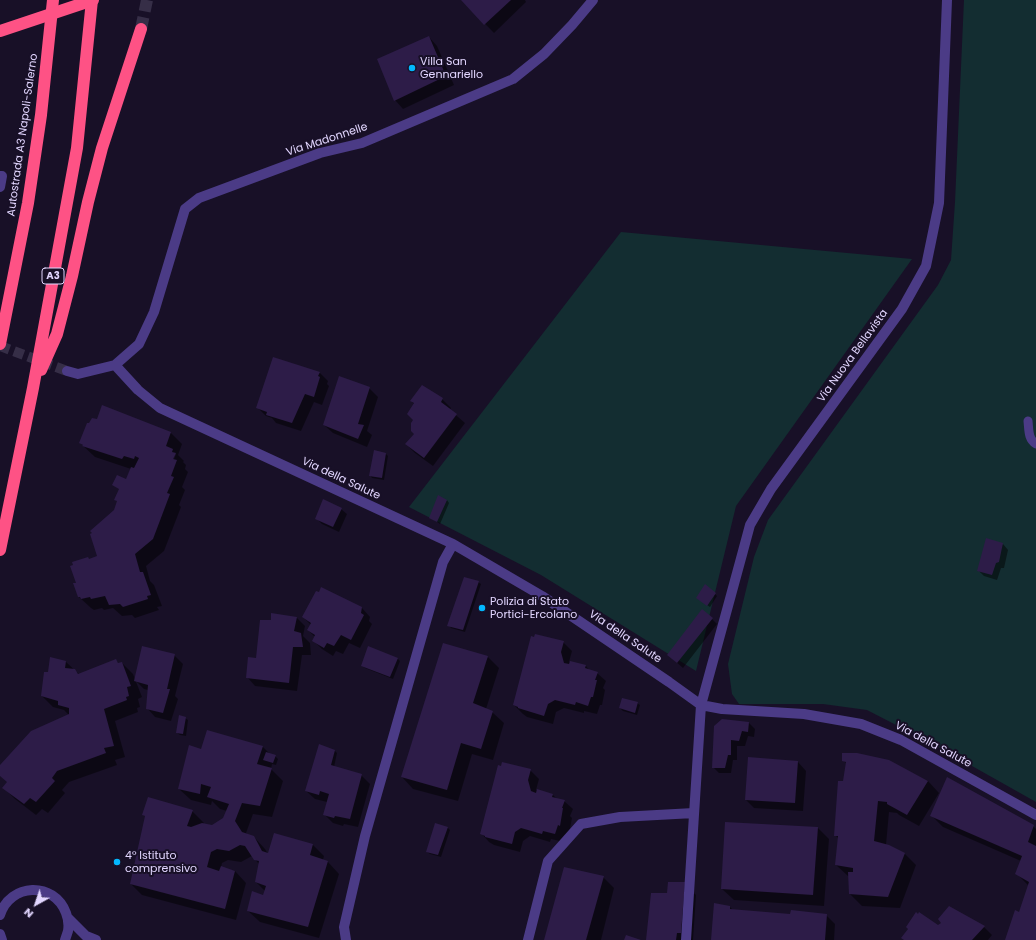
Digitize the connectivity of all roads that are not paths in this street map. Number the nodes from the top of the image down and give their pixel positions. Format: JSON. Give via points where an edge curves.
{"nodes":[{"id":1,"x":53,"y":0,"type":"edge"},
{"id":2,"x":92,"y":0,"type":"edge"},
{"id":3,"x":593,"y":0,"type":"edge"},
{"id":4,"x":946,"y":0,"type":"edge"},
{"id":5,"x":141,"y":29,"type":"tunnel mouth"},
{"id":6,"x":0,"y":31,"type":"edge"},
{"id":7,"x":0,"y":176,"type":"edge"},
{"id":8,"x":0,"y":187,"type":"edge"},
{"id":9,"x":0,"y":344,"type":"edge"},
{"id":10,"x":115,"y":365,"type":"junction"},
{"id":11,"x":67,"y":371,"type":"tunnel mouth"},
{"id":12,"x":33,"y":388,"type":"junction"},
{"id":13,"x":1028,"y":422,"type":"dead end"},
{"id":14,"x":1036,"y":444,"type":"edge"},
{"id":15,"x":453,"y":544,"type":"junction"},
{"id":16,"x":0,"y":550,"type":"edge"},
{"id":17,"x":701,"y":706,"type":"junction"},
{"id":18,"x":694,"y":813,"type":"junction"},
{"id":19,"x":1036,"y":815,"type":"edge"},
{"id":20,"x":0,"y":915,"type":"edge"},
{"id":21,"x":68,"y":918,"type":"junction"},
{"id":22,"x":0,"y":934,"type":"edge"},
{"id":23,"x":2,"y":940,"type":"edge"},
{"id":24,"x":65,"y":940,"type":"edge"},
{"id":25,"x":96,"y":940,"type":"edge"},
{"id":26,"x":346,"y":940,"type":"edge"},
{"id":27,"x":528,"y":940,"type":"edge"},
{"id":28,"x":686,"y":940,"type":"edge"}],
"edges":[{"from":1,"to":9,"type":"highway","name":"Autostrada A3 Napoli-Salerno","via":[[41,115],[29,196]]},
{"from":2,"to":6,"type":"highway","bridge":true},
{"from":2,"to":12,"type":"highway","number":"A3","via":[[77,148]]},
{"from":3,"to":10,"type":"street","name":"Via Madonnelle","via":[[544,54],[513,79],[362,143],[320,153],[199,198],[185,209],[154,312],[139,344]]},
{"from":4,"to":17,"type":"street","name":"Via Nuova Bellavista","via":[[939,203],[926,266],[902,309],[771,489],[750,525]]},
{"from":5,"to":12,"type":"highway","via":[[102,148],[58,334]]},
{"from":7,"to":8,"type":"street"},
{"from":10,"to":11,"type":"street","via":[[78,374]]},
{"from":10,"to":15,"type":"street","name":"Via della Salute","via":[[138,390],[160,408]]},
{"from":12,"to":16,"type":"highway","number":"A3"},
{"from":13,"to":14,"type":"lane","via":[[1029,434]]},
{"from":15,"to":17,"type":"street","name":"Via della Salute","via":[[542,596]]},
{"from":15,"to":26,"type":"street","via":[[443,562],[365,836],[344,927]]},
{"from":17,"to":18,"type":"street","name":"Via Nuova Bellavista"},
{"from":17,"to":19,"type":"street","name":"Via della Salute","via":[[804,714],[861,724],[901,740]]},
{"from":18,"to":27,"type":"street","via":[[620,817],[581,824],[548,861]]},
{"from":18,"to":28,"type":"street","name":"Via Nuova Bellavista"},
{"from":20,"to":21,"type":"street","via":[[5,903],[14,895],[25,890],[36,890],[47,892],[57,898]]},
{"from":21,"to":24,"type":"street"},
{"from":21,"to":25,"type":"street","via":[[86,936]]},
{"from":22,"to":23,"type":"street"}]}
